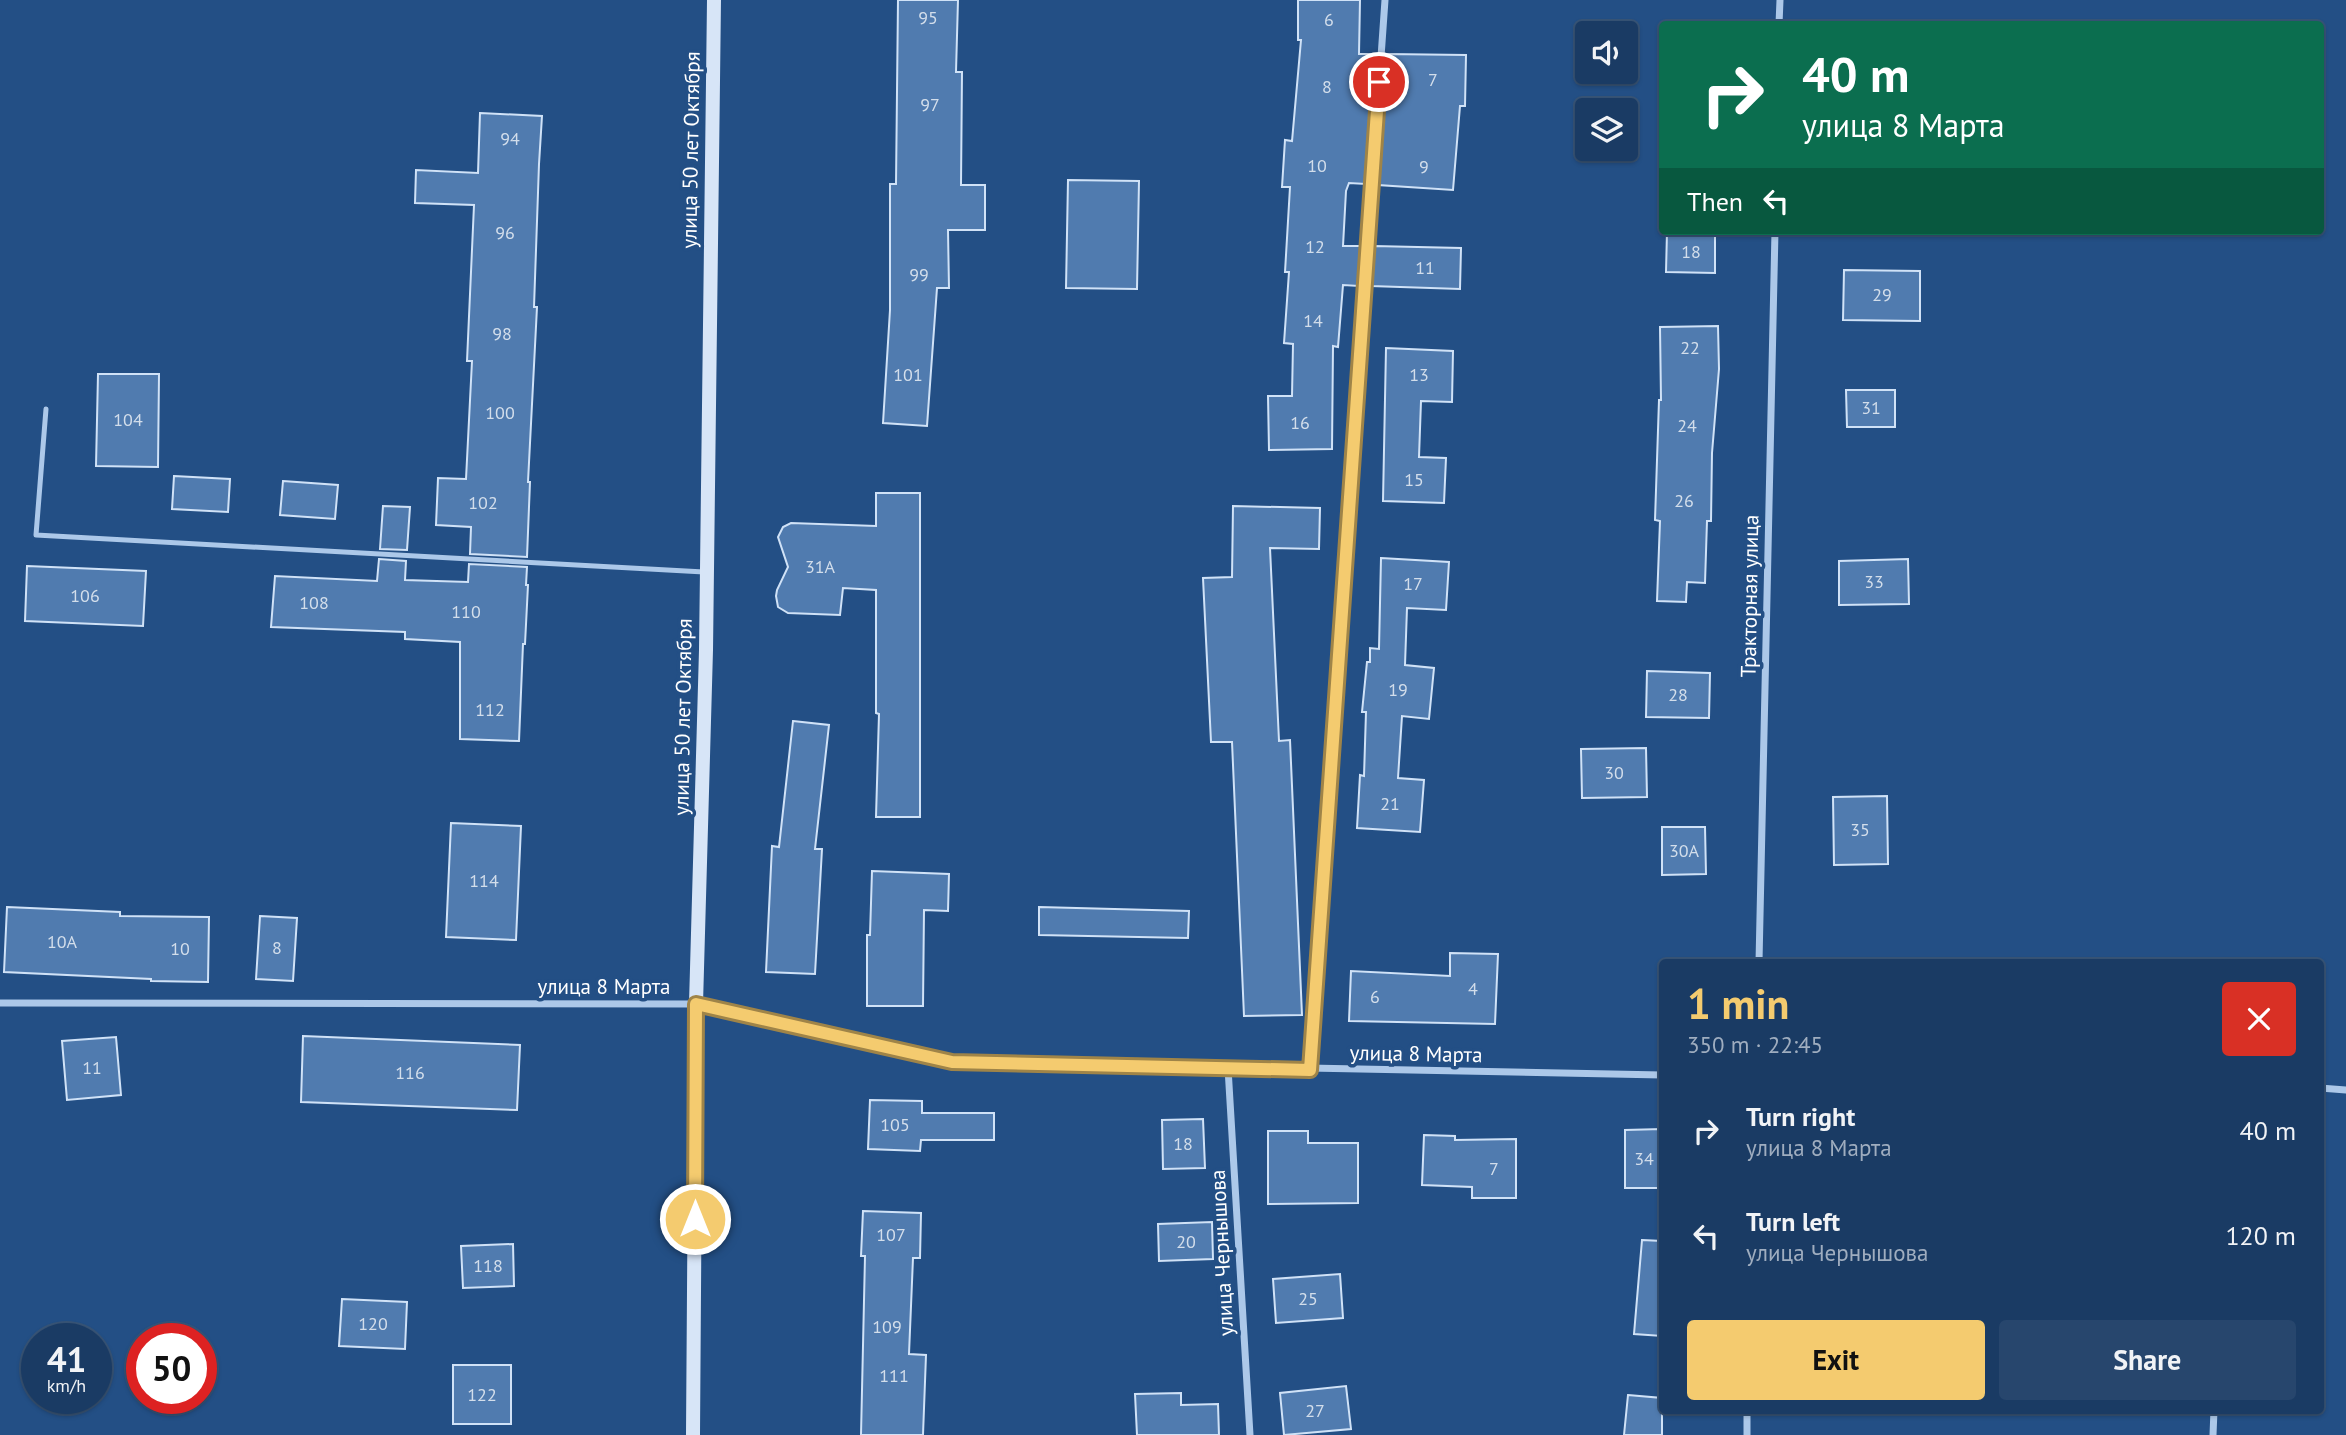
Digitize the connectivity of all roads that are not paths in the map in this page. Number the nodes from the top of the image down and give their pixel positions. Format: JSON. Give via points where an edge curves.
{"nodes":[{"id":1,"x":714,"y":0,"type":"edge"},
{"id":2,"x":1385,"y":0,"type":"edge"},
{"id":3,"x":1780,"y":0,"type":"edge"},
{"id":4,"x":1779,"y":21,"type":"edge"},
{"id":5,"x":1775,"y":235,"type":"edge"},
{"id":6,"x":46,"y":409,"type":"dead end"},
{"id":7,"x":707,"y":572,"type":"junction"},
{"id":8,"x":1759,"y":959,"type":"edge"},
{"id":9,"x":0,"y":1003,"type":"edge"},
{"id":10,"x":696,"y":1004,"type":"junction"},
{"id":11,"x":1228,"y":1068,"type":"junction"},
{"id":12,"x":1310,"y":1070,"type":"junction"},
{"id":13,"x":1659,"y":1075,"type":"edge"},
{"id":14,"x":2324,"y":1088,"type":"edge"},
{"id":15,"x":2346,"y":1090,"type":"edge"},
{"id":16,"x":1747,"y":1414,"type":"edge"},
{"id":17,"x":2214,"y":1414,"type":"edge"},
{"id":18,"x":693,"y":1435,"type":"edge"},
{"id":19,"x":1250,"y":1435,"type":"edge"},
{"id":20,"x":1746,"y":1435,"type":"edge"},
{"id":21,"x":2213,"y":1435,"type":"edge"}],
"edges":[{"from":1,"to":7,"type":"main road","name":"улица 50 лет Октября"},
{"from":2,"to":12,"type":"street"},
{"from":3,"to":4,"type":"street"},
{"from":5,"to":8,"type":"street","name":"Тракторная улица"},
{"from":6,"to":7,"type":"lane","via":[[36,535]]},
{"from":7,"to":10,"type":"main road","name":"улица 50 лет Октября"},
{"from":9,"to":10,"type":"street","name":"улица 8 Марта"},
{"from":10,"to":11,"type":"street","name":"улица 8 Марта","via":[[952,1062]]},
{"from":10,"to":18,"type":"main road","name":"улица 50 лет Октября"},
{"from":11,"to":12,"type":"street","name":"улица 8 Марта"},
{"from":11,"to":19,"type":"street","name":"улица Чернышова"},
{"from":12,"to":13,"type":"street","name":"улица 8 Марта"},
{"from":14,"to":15,"type":"street"},
{"from":16,"to":20,"type":"street"},
{"from":17,"to":21,"type":"street"}]}
